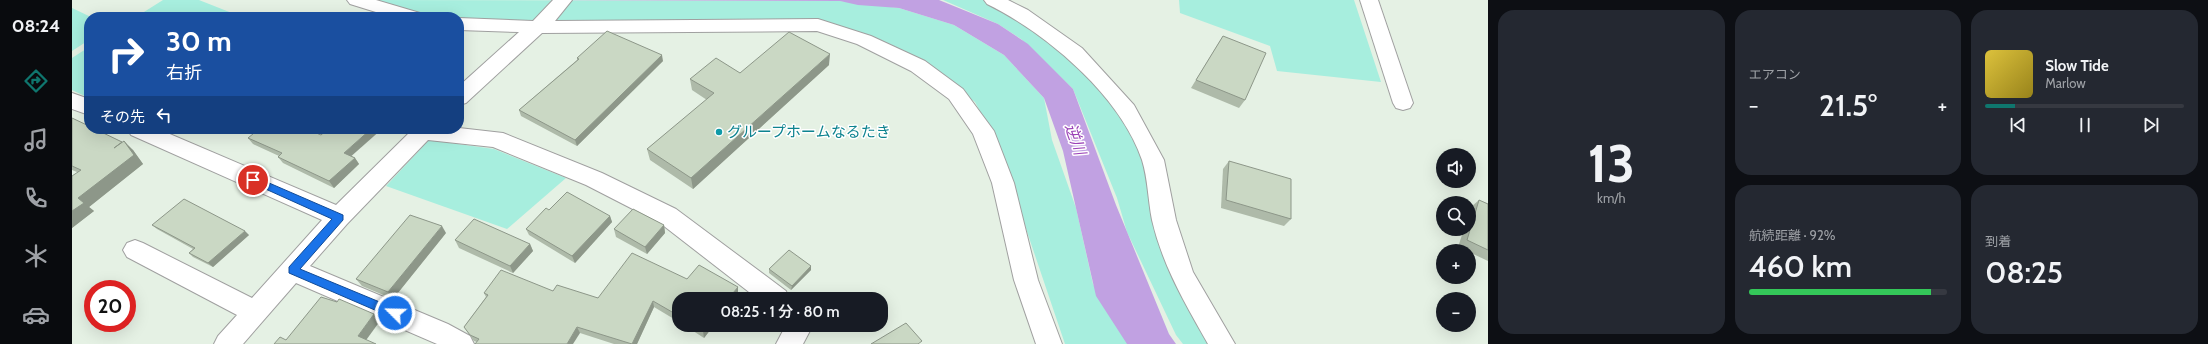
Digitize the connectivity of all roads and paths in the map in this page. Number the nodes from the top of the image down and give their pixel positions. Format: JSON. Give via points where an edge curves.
{"nodes":[{"id":1,"x":356,"y":0,"type":"edge"},
{"id":2,"x":563,"y":0,"type":"edge"},
{"id":3,"x":993,"y":0,"type":"edge"},
{"id":4,"x":1369,"y":0,"type":"edge"},
{"id":5,"x":396,"y":12,"type":"edge"},
{"id":6,"x":543,"y":22,"type":"junction"},
{"id":7,"x":464,"y":24,"type":"edge"},
{"id":8,"x":464,"y":93,"type":"edge"},
{"id":9,"x":72,"y":100,"type":"edge"},
{"id":10,"x":1403,"y":103,"type":"dead end"},
{"id":11,"x":84,"y":106,"type":"edge"},
{"id":12,"x":149,"y":134,"type":"edge"},
{"id":13,"x":420,"y":134,"type":"edge"},
{"id":14,"x":456,"y":134,"type":"edge"},
{"id":15,"x":339,"y":217,"type":"junction"},
{"id":16,"x":135,"y":250,"type":"dead end"},
{"id":17,"x":292,"y":270,"type":"junction"},
{"id":18,"x":768,"y":292,"type":"edge"},
{"id":19,"x":256,"y":312,"type":"junction"},
{"id":20,"x":796,"y":332,"type":"edge"},
{"id":21,"x":227,"y":344,"type":"edge"},
{"id":22,"x":461,"y":344,"type":"edge"},
{"id":23,"x":789,"y":344,"type":"edge"},
{"id":24,"x":1049,"y":344,"type":"edge"},
{"id":25,"x":1222,"y":344,"type":"edge"}],
"edges":[{"from":1,"to":5,"type":"street"},
{"from":2,"to":6,"type":"street"},
{"from":3,"to":25,"type":"street","via":[[1022,14],[1075,53],[1127,110],[1153,160],[1164,220],[1182,275]]},
{"from":4,"to":10,"type":"street"},
{"from":6,"to":7,"type":"street"},
{"from":6,"to":8,"type":"street"},
{"from":6,"to":24,"type":"street","via":[[818,25],[864,40],[918,66],[956,94],[983,131],[1003,183],[1026,280]]},
{"from":9,"to":11,"type":"street"},
{"from":12,"to":15,"type":"street"},
{"from":13,"to":15,"type":"street"},
{"from":14,"to":18,"type":"street","via":[[495,139],[594,179],[668,216]]},
{"from":15,"to":17,"type":"street"},
{"from":16,"to":19,"type":"street"},
{"from":17,"to":19,"type":"street"},
{"from":17,"to":22,"type":"street","via":[[439,332]]},
{"from":19,"to":21,"type":"street"},
{"from":20,"to":23,"type":"street"}]}
